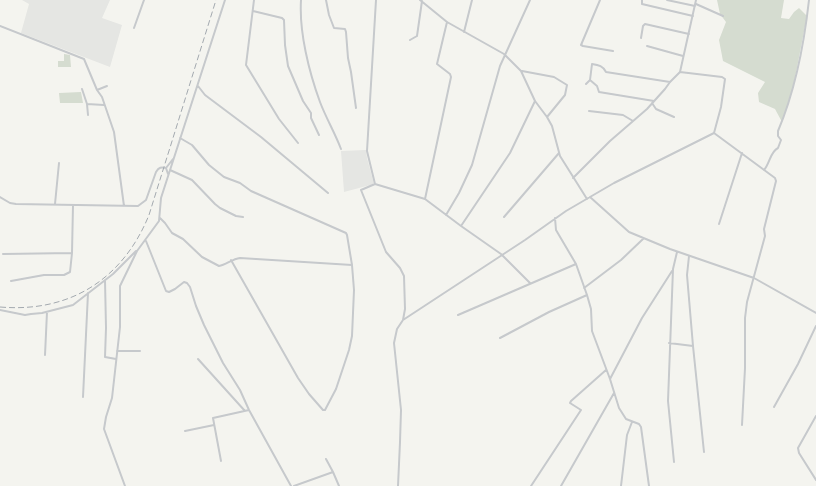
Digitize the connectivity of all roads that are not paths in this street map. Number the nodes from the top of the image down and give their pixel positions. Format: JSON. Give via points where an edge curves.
{"nodes":[{"id":1,"x":144,"y":0,"type":"edge"},
{"id":2,"x":225,"y":0,"type":"edge"},
{"id":3,"x":254,"y":0,"type":"edge"},
{"id":4,"x":301,"y":0,"type":"edge"},
{"id":5,"x":326,"y":0,"type":"edge"},
{"id":6,"x":376,"y":0,"type":"edge"},
{"id":7,"x":421,"y":0,"type":"edge"},
{"id":8,"x":472,"y":0,"type":"edge"},
{"id":9,"x":530,"y":0,"type":"edge"},
{"id":10,"x":600,"y":0,"type":"edge"},
{"id":11,"x":642,"y":0,"type":"edge"},
{"id":12,"x":668,"y":0,"type":"edge"},
{"id":13,"x":696,"y":0,"type":"edge"},
{"id":14,"x":809,"y":0,"type":"edge"},
{"id":15,"x":695,"y":5,"type":"junction"},
{"id":16,"x":253,"y":11,"type":"junction"},
{"id":17,"x":693,"y":16,"type":"junction"},
{"id":18,"x":723,"y":16,"type":"dead end"},
{"id":19,"x":447,"y":22,"type":"junction"},
{"id":20,"x":0,"y":26,"type":"edge"},
{"id":21,"x":134,"y":28,"type":"dead end"},
{"id":22,"x":464,"y":32,"type":"junction"},
{"id":23,"x":689,"y":34,"type":"junction"},
{"id":24,"x":641,"y":38,"type":"dead end"},
{"id":25,"x":410,"y":40,"type":"dead end"},
{"id":26,"x":647,"y":46,"type":"dead end"},
{"id":27,"x":613,"y":51,"type":"dead end"},
{"id":28,"x":504,"y":54,"type":"junction"},
{"id":29,"x":683,"y":56,"type":"junction"},
{"id":30,"x":521,"y":71,"type":"junction"},
{"id":31,"x":680,"y":72,"type":"junction"},
{"id":32,"x":590,"y":80,"type":"junction"},
{"id":33,"x":670,"y":82,"type":"junction"},
{"id":34,"x":586,"y":84,"type":"dead end"},
{"id":35,"x":107,"y":86,"type":"dead end"},
{"id":36,"x":198,"y":86,"type":"junction"},
{"id":37,"x":82,"y":89,"type":"dead end"},
{"id":38,"x":97,"y":90,"type":"junction"},
{"id":39,"x":535,"y":101,"type":"junction"},
{"id":40,"x":654,"y":101,"type":"junction"},
{"id":41,"x":652,"y":103,"type":"junction"},
{"id":42,"x":87,"y":104,"type":"junction"},
{"id":43,"x":104,"y":105,"type":"junction"},
{"id":44,"x":356,"y":108,"type":"dead end"},
{"id":45,"x":589,"y":111,"type":"dead end"},
{"id":46,"x":88,"y":115,"type":"dead end"},
{"id":47,"x":547,"y":117,"type":"junction"},
{"id":48,"x":674,"y":117,"type":"dead end"},
{"id":49,"x":633,"y":122,"type":"junction"},
{"id":50,"x":714,"y":133,"type":"junction"},
{"id":51,"x":319,"y":135,"type":"dead end"},
{"id":52,"x":180,"y":138,"type":"junction"},
{"id":53,"x":298,"y":143,"type":"dead end"},
{"id":54,"x":341,"y":149,"type":"dead end"},
{"id":55,"x":559,"y":152,"type":"junction"},
{"id":56,"x":742,"y":153,"type":"junction"},
{"id":57,"x":174,"y":158,"type":"junction"},
{"id":58,"x":59,"y":163,"type":"dead end"},
{"id":59,"x":166,"y":168,"type":"junction"},
{"id":60,"x":170,"y":170,"type":"junction"},
{"id":61,"x":764,"y":170,"type":"junction"},
{"id":62,"x":168,"y":175,"type":"junction"},
{"id":63,"x":573,"y":178,"type":"junction"},
{"id":64,"x":375,"y":184,"type":"junction"},
{"id":65,"x":328,"y":193,"type":"dead end"},
{"id":66,"x":0,"y":197,"type":"edge"},
{"id":67,"x":590,"y":197,"type":"junction"},
{"id":68,"x":425,"y":199,"type":"junction"},
{"id":69,"x":587,"y":199,"type":"junction"},
{"id":70,"x":54,"y":204,"type":"junction"},
{"id":71,"x":73,"y":204,"type":"junction"},
{"id":72,"x":124,"y":206,"type":"junction"},
{"id":73,"x":446,"y":215,"type":"junction"},
{"id":74,"x":244,"y":217,"type":"dead end"},
{"id":75,"x":504,"y":217,"type":"dead end"},
{"id":76,"x":160,"y":218,"type":"junction"},
{"id":77,"x":555,"y":218,"type":"junction"},
{"id":78,"x":719,"y":224,"type":"dead end"},
{"id":79,"x":461,"y":226,"type":"junction"},
{"id":80,"x":643,"y":239,"type":"junction"},
{"id":81,"x":146,"y":241,"type":"junction"},
{"id":82,"x":138,"y":251,"type":"junction"},
{"id":83,"x":677,"y":252,"type":"junction"},
{"id":84,"x":72,"y":253,"type":"junction"},
{"id":85,"x":3,"y":254,"type":"dead end"},
{"id":86,"x":501,"y":254,"type":"junction"},
{"id":87,"x":689,"y":256,"type":"junction"},
{"id":88,"x":231,"y":260,"type":"junction"},
{"id":89,"x":352,"y":264,"type":"junction"},
{"id":90,"x":576,"y":264,"type":"junction"},
{"id":91,"x":673,"y":269,"type":"junction"},
{"id":92,"x":754,"y":278,"type":"junction"},
{"id":93,"x":105,"y":280,"type":"junction"},
{"id":94,"x":11,"y":281,"type":"dead end"},
{"id":95,"x":530,"y":283,"type":"junction"},
{"id":96,"x":584,"y":288,"type":"junction"},
{"id":97,"x":88,"y":293,"type":"junction"},
{"id":98,"x":587,"y":295,"type":"junction"},
{"id":99,"x":0,"y":310,"type":"edge"},
{"id":100,"x":47,"y":312,"type":"junction"},
{"id":101,"x":816,"y":313,"type":"edge"},
{"id":102,"x":458,"y":315,"type":"dead end"},
{"id":103,"x":403,"y":320,"type":"junction"},
{"id":104,"x":816,"y":326,"type":"edge"},
{"id":105,"x":500,"y":338,"type":"dead end"},
{"id":106,"x":669,"y":343,"type":"junction"},
{"id":107,"x":693,"y":346,"type":"junction"},
{"id":108,"x":117,"y":351,"type":"junction"},
{"id":109,"x":140,"y":351,"type":"dead end"},
{"id":110,"x":45,"y":355,"type":"dead end"},
{"id":111,"x":116,"y":359,"type":"junction"},
{"id":112,"x":198,"y":359,"type":"dead end"},
{"id":113,"x":607,"y":370,"type":"junction"},
{"id":114,"x":610,"y":379,"type":"junction"},
{"id":115,"x":614,"y":393,"type":"junction"},
{"id":116,"x":83,"y":397,"type":"dead end"},
{"id":117,"x":774,"y":407,"type":"dead end"},
{"id":118,"x":249,"y":410,"type":"junction"},
{"id":119,"x":245,"y":411,"type":"junction"},
{"id":120,"x":816,"y":416,"type":"edge"},
{"id":121,"x":632,"y":422,"type":"junction"},
{"id":122,"x":214,"y":425,"type":"junction"},
{"id":123,"x":742,"y":425,"type":"dead end"},
{"id":124,"x":185,"y":431,"type":"dead end"},
{"id":125,"x":704,"y":452,"type":"dead end"},
{"id":126,"x":326,"y":459,"type":"dead end"},
{"id":127,"x":221,"y":461,"type":"dead end"},
{"id":128,"x":674,"y":462,"type":"dead end"},
{"id":129,"x":333,"y":472,"type":"junction"},
{"id":130,"x":816,"y":480,"type":"edge"},
{"id":131,"x":125,"y":486,"type":"edge"},
{"id":132,"x":293,"y":486,"type":"edge"},
{"id":133,"x":339,"y":486,"type":"edge"},
{"id":134,"x":398,"y":486,"type":"edge"},
{"id":135,"x":531,"y":486,"type":"edge"},
{"id":136,"x":561,"y":486,"type":"edge"},
{"id":137,"x":621,"y":486,"type":"edge"},
{"id":138,"x":649,"y":486,"type":"edge"}],
"edges":[{"from":1,"to":21,"type":"street"},
{"from":2,"to":36,"type":"street"},
{"from":3,"to":16,"type":"street"},
{"from":4,"to":54,"type":"street","via":[[301,21],[308,63],[320,101]]},
{"from":5,"to":44,"type":"street","via":[[334,28],[345,29],[346,32]]},
{"from":6,"to":64,"type":"street","via":[[367,151]]},
{"from":7,"to":19,"type":"street"},
{"from":7,"to":25,"type":"street","via":[[417,36]]},
{"from":8,"to":22,"type":"street"},
{"from":9,"to":28,"type":"street"},
{"from":10,"to":27,"type":"street","via":[[581,44]]},
{"from":11,"to":17,"type":"street","via":[[642,4]]},
{"from":12,"to":15,"type":"street"},
{"from":13,"to":15,"type":"street"},
{"from":14,"to":61,"type":"street","via":[[798,70],[790,101],[778,131],[781,140]]},
{"from":15,"to":17,"type":"street"},
{"from":15,"to":18,"type":"street"},
{"from":16,"to":51,"type":"street","via":[[284,20],[288,66]]},
{"from":16,"to":53,"type":"street","via":[[246,65],[279,119]]},
{"from":17,"to":23,"type":"street"},
{"from":19,"to":22,"type":"street"},
{"from":19,"to":68,"type":"street","via":[[437,64],[451,77]]},
{"from":20,"to":38,"type":"street","via":[[84,59]]},
{"from":22,"to":28,"type":"street"},
{"from":23,"to":24,"type":"street","via":[[645,24]]},
{"from":23,"to":29,"type":"street"},
{"from":26,"to":29,"type":"street"},
{"from":28,"to":30,"type":"street"},
{"from":28,"to":73,"type":"street","via":[[472,164]]},
{"from":29,"to":31,"type":"street"},
{"from":30,"to":39,"type":"street"},
{"from":30,"to":47,"type":"street","via":[[554,77],[567,85],[565,94]]},
{"from":31,"to":33,"type":"street"},
{"from":31,"to":50,"type":"street","via":[[725,79]]},
{"from":32,"to":33,"type":"street","via":[[592,64],[599,65],[606,72]]},
{"from":32,"to":34,"type":"street"},
{"from":32,"to":40,"type":"street","via":[[599,92]]},
{"from":33,"to":40,"type":"street"},
{"from":35,"to":38,"type":"street"},
{"from":36,"to":52,"type":"street"},
{"from":36,"to":65,"type":"street","via":[[205,95],[261,137]]},
{"from":37,"to":42,"type":"street"},
{"from":38,"to":43,"type":"street"},
{"from":39,"to":47,"type":"street"},
{"from":39,"to":79,"type":"street","via":[[510,153]]},
{"from":40,"to":41,"type":"street"},
{"from":41,"to":48,"type":"street","via":[[656,109]]},
{"from":41,"to":49,"type":"street"},
{"from":42,"to":43,"type":"street"},
{"from":42,"to":46,"type":"street"},
{"from":43,"to":72,"type":"street","via":[[116,140]]},
{"from":45,"to":49,"type":"street","via":[[623,115]]},
{"from":47,"to":55,"type":"street","via":[[554,131]]},
{"from":49,"to":63,"type":"street"},
{"from":50,"to":56,"type":"street"},
{"from":50,"to":67,"type":"street"},
{"from":52,"to":57,"type":"street"},
{"from":52,"to":89,"type":"street","via":[[192,145],[209,165],[224,177],[346,233]]},
{"from":55,"to":63,"type":"street"},
{"from":55,"to":75,"type":"street"},
{"from":56,"to":61,"type":"street"},
{"from":56,"to":78,"type":"street"},
{"from":57,"to":59,"type":"street"},
{"from":57,"to":60,"type":"street"},
{"from":58,"to":70,"type":"street"},
{"from":59,"to":62,"type":"street"},
{"from":59,"to":72,"type":"street","via":[[160,167],[156,172],[146,200],[138,206]]},
{"from":60,"to":62,"type":"street"},
{"from":60,"to":74,"type":"street","via":[[192,180],[220,208]]},
{"from":61,"to":92,"type":"street","via":[[776,181]]},
{"from":62,"to":76,"type":"street","via":[[161,198]]},
{"from":63,"to":69,"type":"street"},
{"from":64,"to":68,"type":"street"},
{"from":64,"to":103,"type":"street","via":[[361,190],[386,252],[404,276]]},
{"from":66,"to":70,"type":"street","via":[[13,204]]},
{"from":67,"to":69,"type":"street"},
{"from":67,"to":80,"type":"street","via":[[630,232]]},
{"from":68,"to":73,"type":"street"},
{"from":69,"to":77,"type":"street"},
{"from":70,"to":71,"type":"street"},
{"from":71,"to":72,"type":"street"},
{"from":71,"to":84,"type":"street"},
{"from":73,"to":79,"type":"street"},
{"from":76,"to":81,"type":"street"},
{"from":76,"to":88,"type":"street","via":[[166,222],[172,233],[210,262],[221,266]]},
{"from":77,"to":86,"type":"street"},
{"from":77,"to":90,"type":"street","via":[[556,230]]},
{"from":79,"to":86,"type":"street"},
{"from":80,"to":83,"type":"street"},
{"from":80,"to":96,"type":"street"},
{"from":81,"to":82,"type":"street"},
{"from":81,"to":118,"type":"street","via":[[166,291],[175,289],[184,282],[190,287],[204,325]]},
{"from":82,"to":93,"type":"street"},
{"from":82,"to":108,"type":"street","via":[[120,286]]},
{"from":83,"to":87,"type":"street"},
{"from":83,"to":91,"type":"street"},
{"from":84,"to":85,"type":"street"},
{"from":84,"to":94,"type":"street","via":[[71,271],[68,274]]},
{"from":86,"to":95,"type":"street"},
{"from":86,"to":103,"type":"street"},
{"from":87,"to":92,"type":"street"},
{"from":87,"to":107,"type":"street","via":[[687,275]]},
{"from":88,"to":89,"type":"street","via":[[240,258]]},
{"from":88,"to":89,"type":"street","via":[[298,378],[324,411],[336,389],[352,336]]},
{"from":90,"to":95,"type":"street"},
{"from":90,"to":96,"type":"street"},
{"from":91,"to":106,"type":"street"},
{"from":91,"to":114,"type":"street","via":[[642,318]]},
{"from":92,"to":101,"type":"street"},
{"from":92,"to":123,"type":"street","via":[[745,318]]},
{"from":93,"to":97,"type":"street"},
{"from":93,"to":111,"type":"street","via":[[105,357]]},
{"from":95,"to":102,"type":"street"},
{"from":96,"to":98,"type":"street"},
{"from":97,"to":100,"type":"street","via":[[73,305]]},
{"from":97,"to":116,"type":"street"},
{"from":98,"to":105,"type":"street"},
{"from":98,"to":113,"type":"street","via":[[591,309],[592,331]]},
{"from":99,"to":100,"type":"street","via":[[25,315]]},
{"from":100,"to":110,"type":"street"},
{"from":103,"to":134,"type":"street","via":[[397,329],[394,343],[400,410]]},
{"from":104,"to":117,"type":"street"},
{"from":106,"to":107,"type":"street"},
{"from":106,"to":128,"type":"street","via":[[668,401]]},
{"from":107,"to":125,"type":"street"},
{"from":108,"to":109,"type":"street"},
{"from":108,"to":111,"type":"street"},
{"from":111,"to":131,"type":"street","via":[[112,398],[104,428]]},
{"from":112,"to":119,"type":"street"},
{"from":113,"to":114,"type":"street"},
{"from":113,"to":135,"type":"street","via":[[571,401],[581,410]]},
{"from":114,"to":115,"type":"street"},
{"from":115,"to":121,"type":"street","via":[[623,415]]},
{"from":115,"to":136,"type":"street"},
{"from":118,"to":119,"type":"street"},
{"from":118,"to":132,"type":"street"},
{"from":119,"to":122,"type":"street","via":[[214,418]]},
{"from":120,"to":130,"type":"street","via":[[798,448]]},
{"from":121,"to":137,"type":"street","via":[[626,437]]},
{"from":121,"to":138,"type":"street","via":[[641,427]]},
{"from":122,"to":124,"type":"street"},
{"from":122,"to":127,"type":"street"},
{"from":126,"to":129,"type":"street"},
{"from":129,"to":132,"type":"street"},
{"from":129,"to":133,"type":"street"}]}
